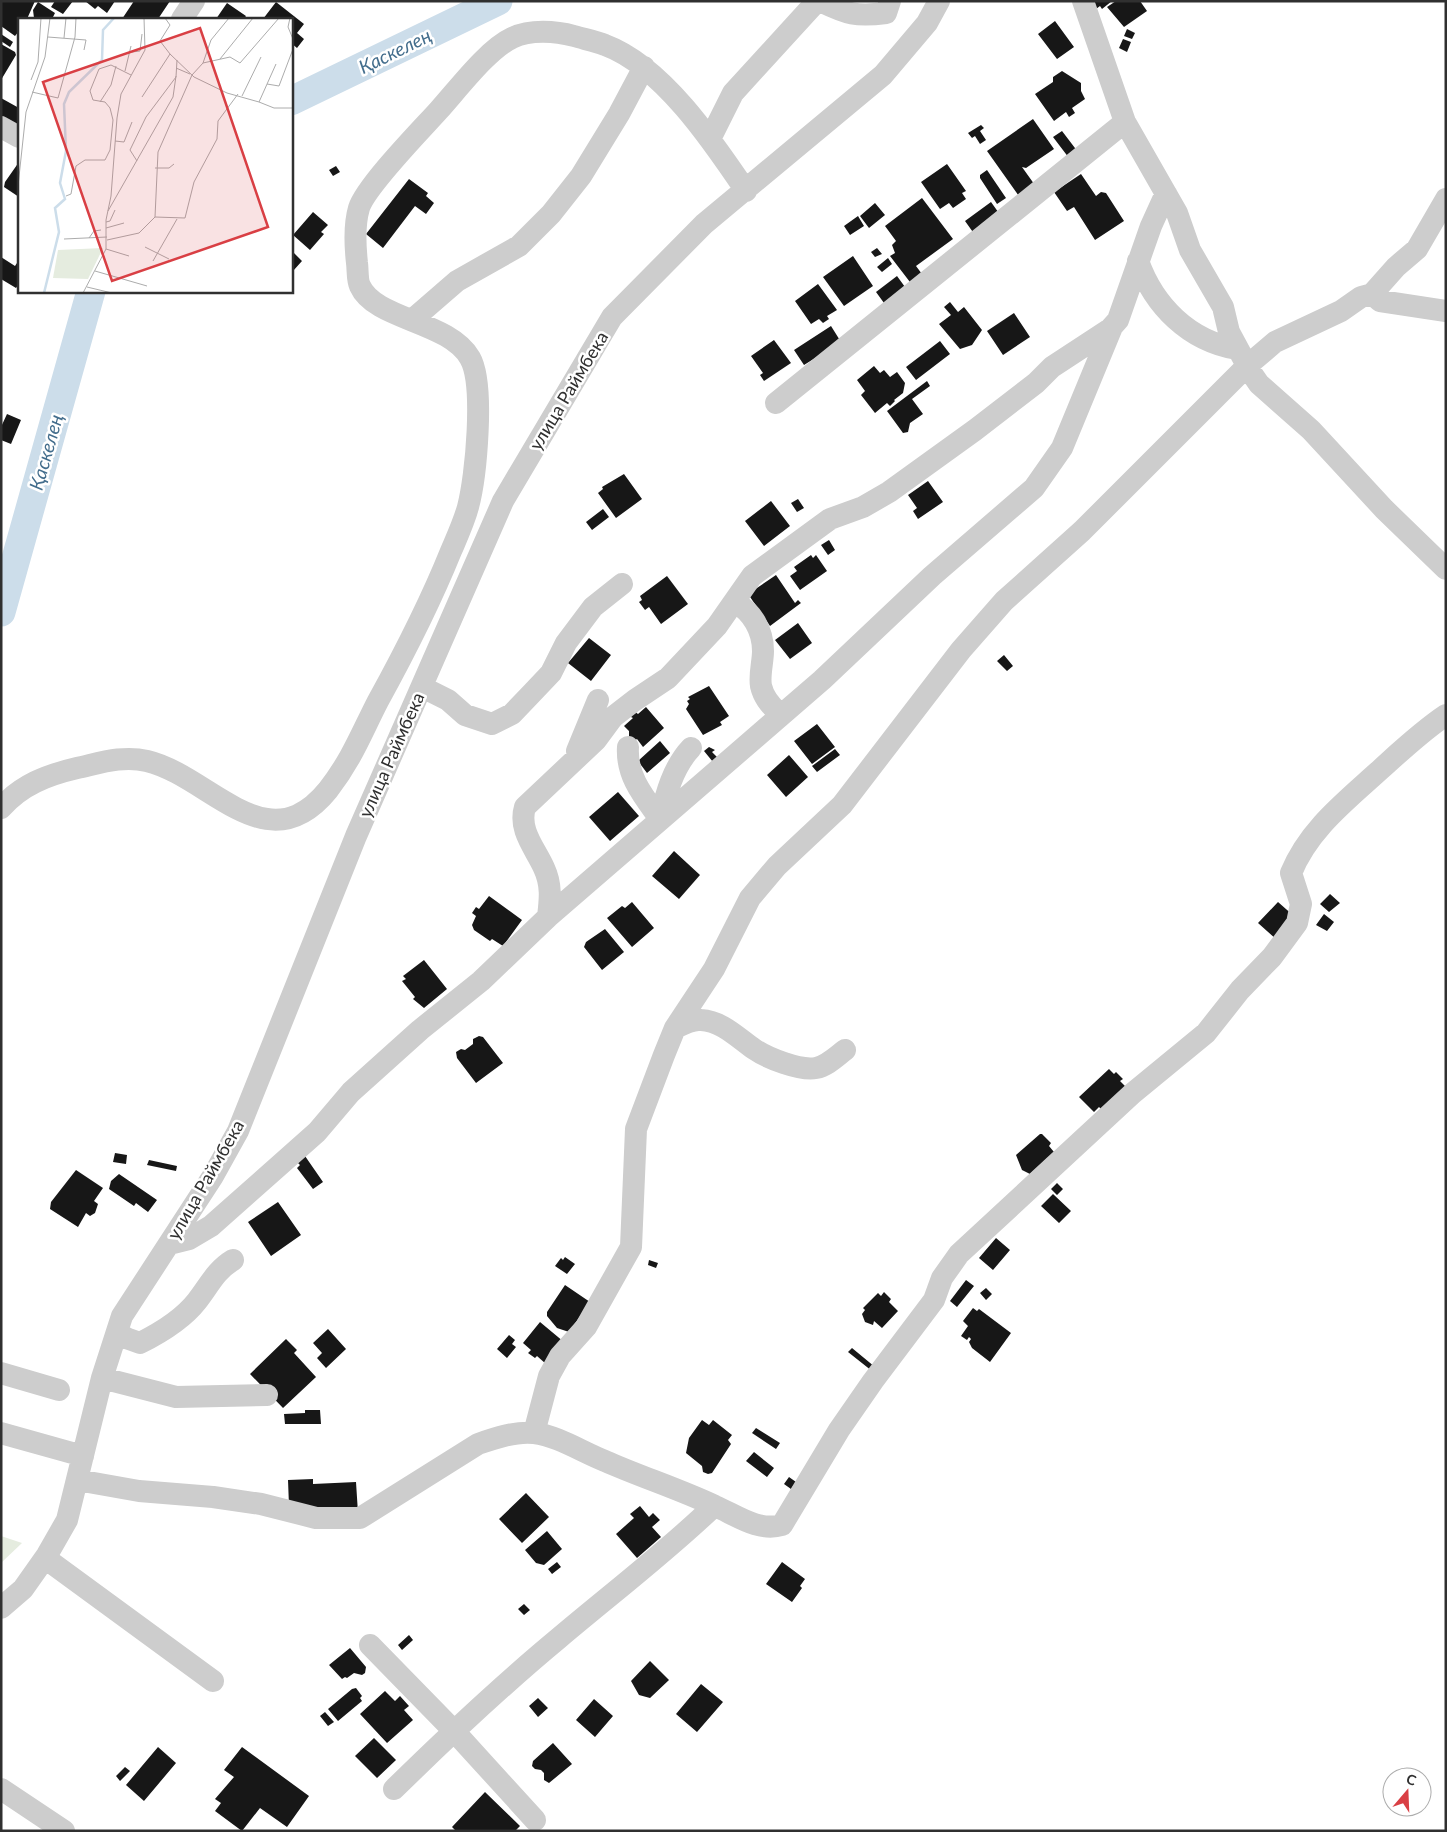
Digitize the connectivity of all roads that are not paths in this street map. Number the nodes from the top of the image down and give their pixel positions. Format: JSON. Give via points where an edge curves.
{"nodes":[{"id":1,"x":194,"y":1,"type":"edge"},
{"id":2,"x":818,"y":1,"type":"edge"},
{"id":3,"x":890,"y":1,"type":"edge"},
{"id":4,"x":939,"y":1,"type":"edge"},
{"id":5,"x":1083,"y":1,"type":"edge"},
{"id":6,"x":183,"y":18,"type":"edge"},
{"id":7,"x":644,"y":67,"type":"junction"},
{"id":8,"x":1125,"y":122,"type":"junction"},
{"id":9,"x":1,"y":127,"type":"edge"},
{"id":10,"x":18,"y":136,"type":"edge"},
{"id":11,"x":710,"y":139,"type":"junction"},
{"id":12,"x":746,"y":191,"type":"junction"},
{"id":13,"x":1166,"y":193,"type":"junction"},
{"id":14,"x":1446,"y":199,"type":"edge"},
{"id":15,"x":1138,"y":261,"type":"junction"},
{"id":16,"x":1372,"y":294,"type":"junction"},
{"id":17,"x":1446,"y":311,"type":"edge"},
{"id":18,"x":412,"y":320,"type":"junction"},
{"id":19,"x":1112,"y":327,"type":"junction"},
{"id":20,"x":1242,"y":357,"type":"junction"},
{"id":21,"x":776,"y":403,"type":"dead end"},
{"id":22,"x":1446,"y":570,"type":"edge"},
{"id":23,"x":752,"y":576,"type":"junction"},
{"id":24,"x":622,"y":584,"type":"dead end"},
{"id":25,"x":735,"y":602,"type":"junction"},
{"id":26,"x":687,"y":656,"type":"junction"},
{"id":27,"x":422,"y":687,"type":"junction"},
{"id":28,"x":598,"y":700,"type":"dead end"},
{"id":29,"x":780,"y":715,"type":"junction"},
{"id":30,"x":1446,"y":715,"type":"edge"},
{"id":31,"x":628,"y":747,"type":"dead end"},
{"id":32,"x":691,"y":748,"type":"dead end"},
{"id":33,"x":574,"y":759,"type":"junction"},
{"id":34,"x":1,"y":808,"type":"edge"},
{"id":35,"x":660,"y":820,"type":"junction"},
{"id":36,"x":548,"y":917,"type":"junction"},
{"id":37,"x":676,"y":1028,"type":"junction"},
{"id":38,"x":845,"y":1050,"type":"dead end"},
{"id":39,"x":169,"y":1244,"type":"junction"},
{"id":40,"x":232,"y":1260,"type":"dead end"},
{"id":41,"x":116,"y":1332,"type":"junction"},
{"id":42,"x":1,"y":1373,"type":"edge"},
{"id":43,"x":102,"y":1378,"type":"junction"},
{"id":44,"x":59,"y":1390,"type":"dead end"},
{"id":45,"x":267,"y":1395,"type":"dead end"},
{"id":46,"x":534,"y":1433,"type":"junction"},
{"id":47,"x":1,"y":1434,"type":"edge"},
{"id":48,"x":83,"y":1456,"type":"junction"},
{"id":49,"x":76,"y":1480,"type":"junction"},
{"id":50,"x":714,"y":1506,"type":"junction"},
{"id":51,"x":45,"y":1558,"type":"junction"},
{"id":52,"x":1,"y":1608,"type":"edge"},
{"id":53,"x":370,"y":1645,"type":"dead end"},
{"id":54,"x":213,"y":1681,"type":"dead end"},
{"id":55,"x":454,"y":1731,"type":"junction"},
{"id":56,"x":1,"y":1789,"type":"edge"},
{"id":57,"x":394,"y":1789,"type":"dead end"},
{"id":58,"x":535,"y":1820,"type":"dead end"},
{"id":59,"x":64,"y":1831,"type":"edge"}],
"edges":[{"from":1,"to":6,"type":"street"},
{"from":2,"to":3,"type":"street","via":[[860,16],[886,13]]},
{"from":2,"to":11,"type":"street","via":[[733,93]]},
{"from":4,"to":12,"type":"street","name":"улица Раймбека","via":[[927,23],[884,75]]},
{"from":5,"to":8,"type":"street"},
{"from":7,"to":11,"type":"street"},
{"from":7,"to":18,"type":"street","via":[[581,176],[550,214],[519,246],[457,281]]},
{"from":7,"to":18,"type":"street","via":[[607,45],[563,33],[529,32],[510,38],[467,78],[376,181],[360,206],[355,242],[359,286],[373,303]]},
{"from":8,"to":13,"type":"street"},
{"from":8,"to":21,"type":"street"},
{"from":9,"to":10,"type":"street"},
{"from":11,"to":12,"type":"street"},
{"from":12,"to":27,"type":"street","name":"улица Раймбека","via":[[704,224],[612,317],[503,501]]},
{"from":13,"to":15,"type":"street"},
{"from":13,"to":20,"type":"street","via":[[1190,250],[1223,307],[1229,332]]},
{"from":14,"to":16,"type":"street","via":[[1417,249]]},
{"from":15,"to":19,"type":"street","via":[[1118,320]]},
{"from":15,"to":20,"type":"street","via":[[1158,299],[1178,322],[1204,340]]},
{"from":16,"to":17,"type":"street","via":[[1380,301]]},
{"from":16,"to":20,"type":"street","via":[[1341,312]]},
{"from":18,"to":34,"type":"street","via":[[452,339],[469,356],[477,376],[471,496],[434,592],[355,752],[324,795],[290,819],[252,817],[170,768],[128,758],[53,774],[24,788]]},
{"from":19,"to":23,"type":"street","via":[[1060,361],[975,430],[889,492],[863,507],[830,519]]},
{"from":19,"to":29,"type":"street","via":[[1062,448],[1034,488]]},
{"from":20,"to":22,"type":"street","via":[[1259,384],[1311,430]]},
{"from":20,"to":37,"type":"street","via":[[1082,530],[1004,601],[961,650],[842,806],[777,866],[750,898],[714,969]]},
{"from":23,"to":25,"type":"street"},
{"from":23,"to":26,"type":"street","via":[[732,588],[713,606]]},
{"from":24,"to":27,"type":"street","via":[[593,607],[566,643],[551,673],[505,718],[492,724],[466,715],[448,700]]},
{"from":25,"to":26,"type":"street","via":[[718,626]]},
{"from":25,"to":29,"type":"street","via":[[747,609],[761,635],[764,650],[761,685],[765,698]]},
{"from":26,"to":33,"type":"street","via":[[668,678],[613,717],[596,740]]},
{"from":27,"to":39,"type":"street","name":"улица Раймбека","via":[[356,836],[238,1131]]},
{"from":28,"to":33,"type":"street"},
{"from":29,"to":35,"type":"street"},
{"from":30,"to":50,"type":"street","via":[[1423,730],[1332,812],[1299,852],[1291,873],[1301,904],[1297,923],[1272,958],[1240,990],[1206,1032],[1133,1093],[959,1254],[942,1278],[934,1300],[845,1422],[782,1525],[772,1528],[754,1525]]},
{"from":31,"to":35,"type":"street","via":[[631,774]]},
{"from":32,"to":35,"type":"street","via":[[681,759]]},
{"from":33,"to":36,"type":"street","via":[[534,796],[522,817],[526,835],[545,869],[551,893]]},
{"from":35,"to":36,"type":"street"},
{"from":36,"to":39,"type":"street","via":[[481,981],[351,1092],[317,1132],[211,1226],[189,1239]]},
{"from":37,"to":38,"type":"street","via":[[700,1020],[711,1022],[727,1029],[755,1050],[796,1066],[816,1068]]},
{"from":37,"to":46,"type":"street","via":[[636,1129],[631,1247],[586,1327],[560,1356],[550,1376]]},
{"from":39,"to":41,"type":"street","name":"улица Раймбека","via":[[122,1316]]},
{"from":40,"to":41,"type":"street","via":[[214,1276],[183,1315],[154,1336],[140,1343]]},
{"from":41,"to":43,"type":"street","name":"улица Раймбека"},
{"from":42,"to":44,"type":"street"},
{"from":43,"to":45,"type":"street","via":[[176,1397]]},
{"from":43,"to":48,"type":"street","name":"улица Раймбека"},
{"from":46,"to":49,"type":"street","via":[[494,1438],[478,1444],[360,1518],[316,1518],[261,1504],[139,1491]]},
{"from":46,"to":50,"type":"street"},
{"from":47,"to":48,"type":"street"},
{"from":48,"to":49,"type":"street","name":"улица Раймбека"},
{"from":49,"to":51,"type":"street","name":"улица Раймбека","via":[[67,1520]]},
{"from":50,"to":55,"type":"street"},
{"from":51,"to":52,"type":"street","name":"улица Раймбека","via":[[23,1589]]},
{"from":51,"to":54,"type":"street"},
{"from":53,"to":55,"type":"street"},
{"from":55,"to":57,"type":"street"},
{"from":55,"to":58,"type":"street"},
{"from":56,"to":59,"type":"street"}]}
